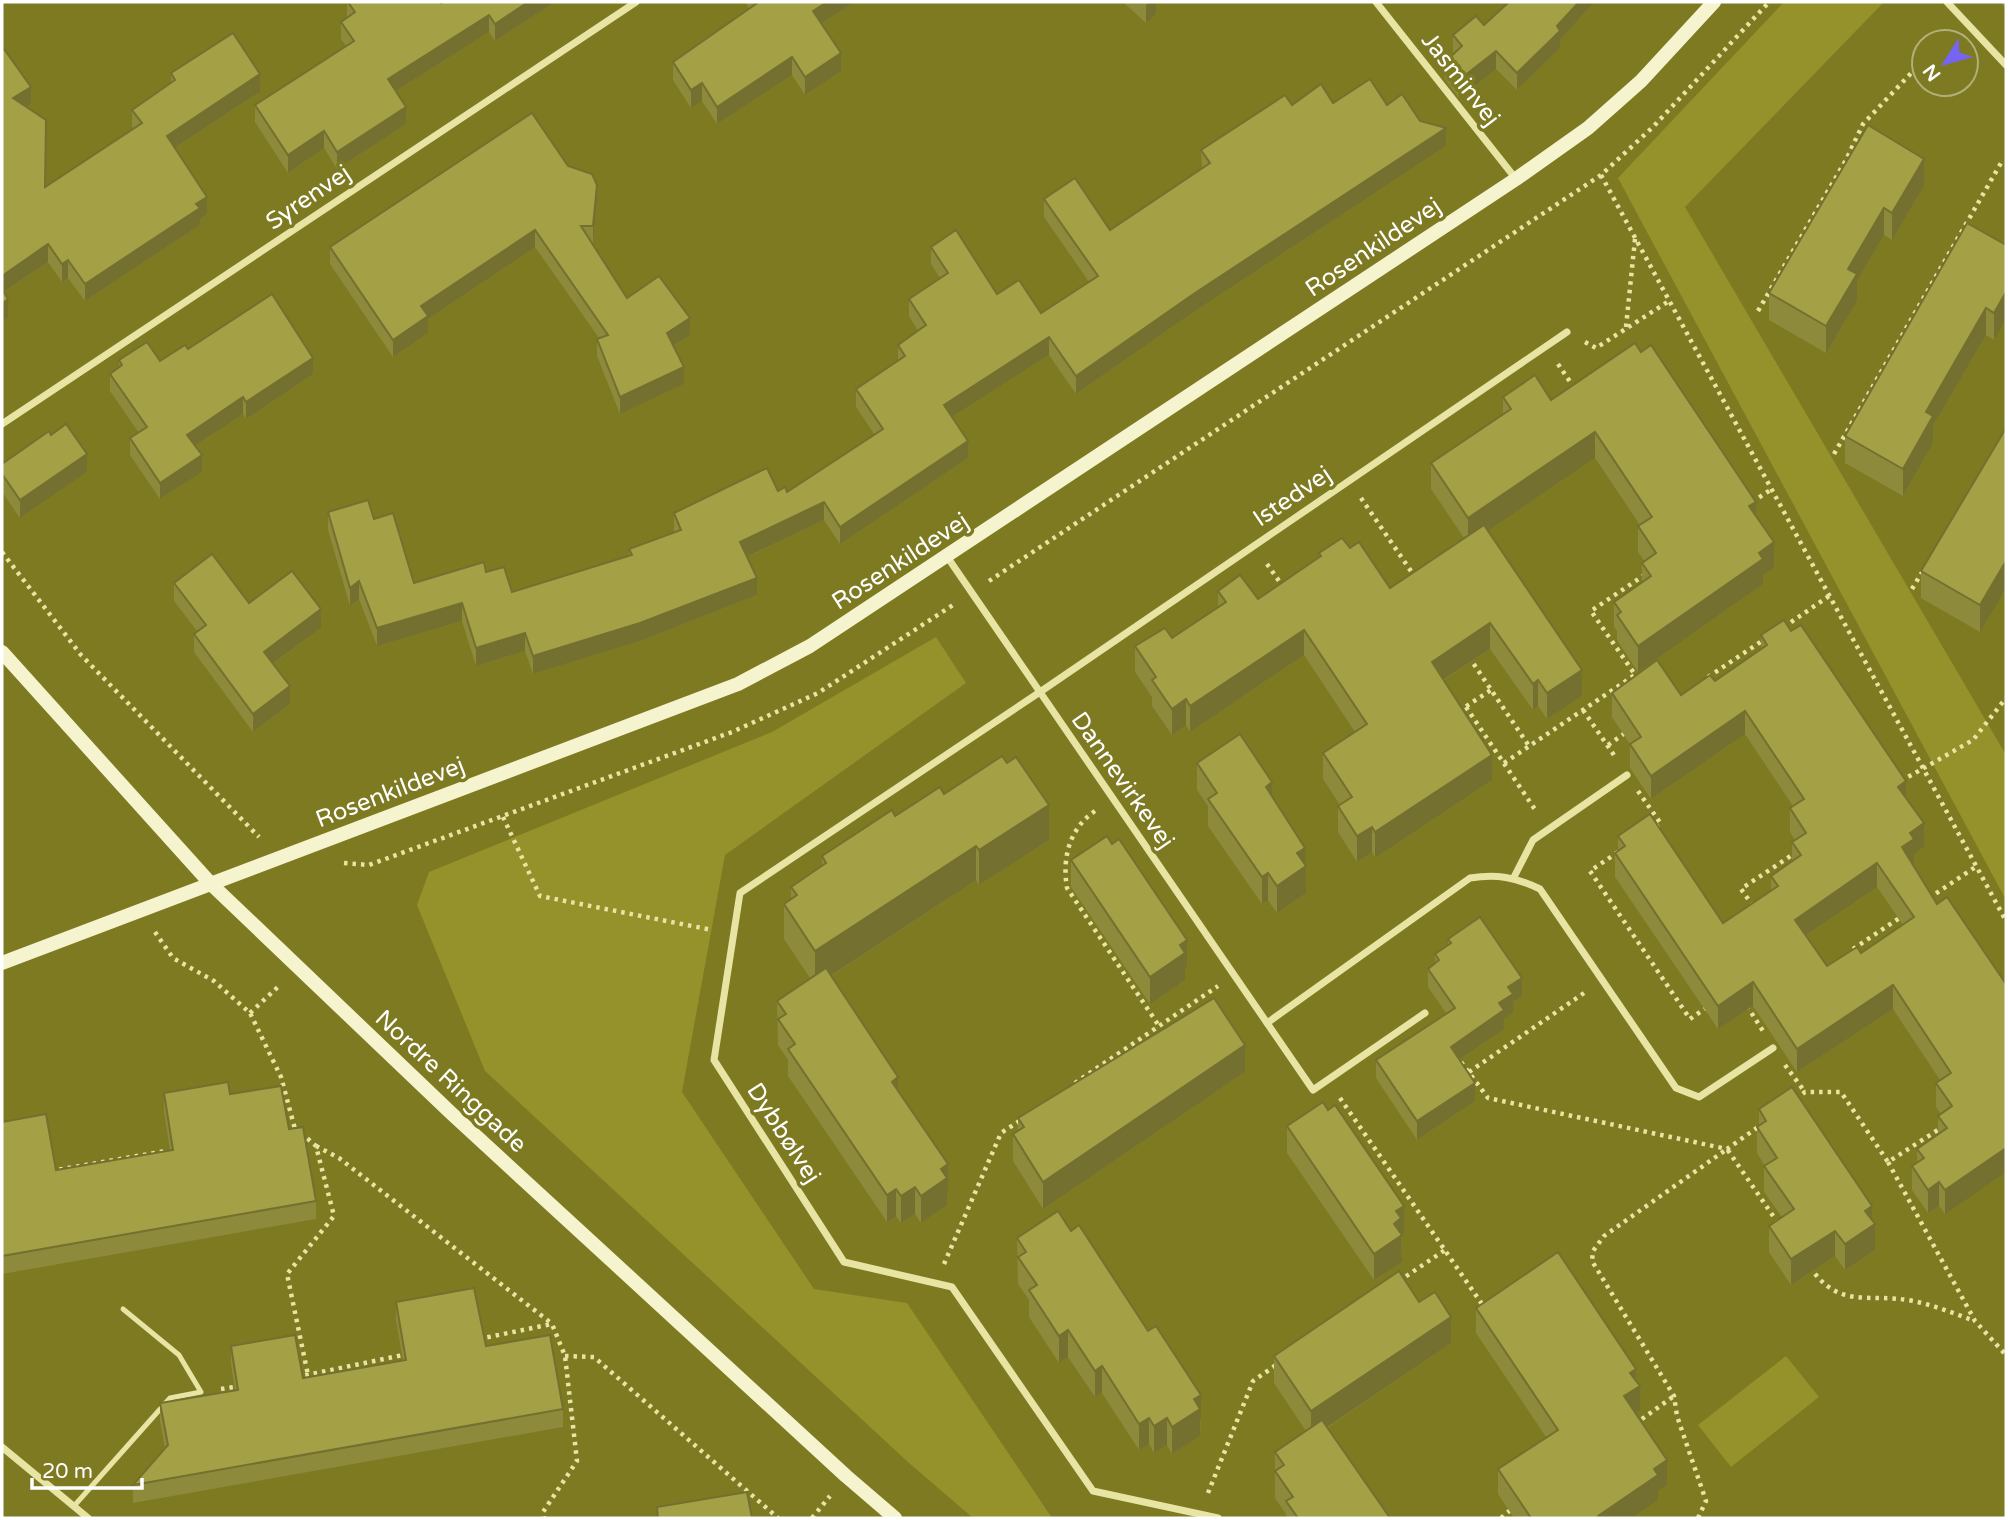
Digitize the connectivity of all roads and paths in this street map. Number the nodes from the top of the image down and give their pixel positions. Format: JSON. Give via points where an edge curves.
{"nodes":[{"id":1,"x":636,"y":2,"type":"edge"},
{"id":2,"x":1376,"y":2,"type":"edge"},
{"id":3,"x":1714,"y":2,"type":"edge"},
{"id":4,"x":1947,"y":2,"type":"edge"},
{"id":5,"x":2006,"y":65,"type":"edge"},
{"id":6,"x":1910,"y":74,"type":"edge"},
{"id":7,"x":2001,"y":163,"type":"dead end"},
{"id":8,"x":1601,"y":175,"type":"dead end"},
{"id":9,"x":1516,"y":179,"type":"junction"},
{"id":10,"x":1635,"y":238,"type":"junction"},
{"id":11,"x":1670,"y":300,"type":"junction"},
{"id":12,"x":1758,"y":311,"type":"dead end"},
{"id":13,"x":1626,"y":328,"type":"junction"},
{"id":14,"x":1567,"y":332,"type":"joint"},
{"id":15,"x":1546,"y":346,"type":"junction"},
{"id":16,"x":1577,"y":391,"type":"edge"},
{"id":17,"x":2,"y":424,"type":"edge"},
{"id":18,"x":1834,"y":454,"type":"dead end"},
{"id":19,"x":1349,"y":480,"type":"junction"},
{"id":20,"x":1772,"y":489,"type":"junction"},
{"id":21,"x":1750,"y":504,"type":"edge"},
{"id":22,"x":1255,"y":545,"type":"junction"},
{"id":23,"x":2,"y":552,"type":"edge"},
{"id":24,"x":948,"y":558,"type":"junction"},
{"id":25,"x":1926,"y":566,"type":"edge"},
{"id":26,"x":1649,"y":572,"type":"edge"},
{"id":27,"x":1417,"y":580,"type":"edge"},
{"id":28,"x":1284,"y":589,"type":"edge"},
{"id":29,"x":1912,"y":589,"type":"dead end"},
{"id":30,"x":1829,"y":596,"type":"junction"},
{"id":31,"x":1461,"y":646,"type":"edge"},
{"id":32,"x":2,"y":652,"type":"edge"},
{"id":33,"x":1726,"y":666,"type":"junction"},
{"id":34,"x":1635,"y":675,"type":"junction"},
{"id":35,"x":1734,"y":677,"type":"edge"},
{"id":36,"x":1704,"y":681,"type":"edge"},
{"id":37,"x":1641,"y":684,"type":"edge"},
{"id":38,"x":1491,"y":690,"type":"junction"},
{"id":39,"x":1040,"y":692,"type":"junction"},
{"id":40,"x":2006,"y":698,"type":"edge"},
{"id":41,"x":1466,"y":707,"type":"junction"},
{"id":42,"x":1583,"y":710,"type":"junction"},
{"id":43,"x":1456,"y":714,"type":"edge"},
{"id":44,"x":1639,"y":724,"type":"edge"},
{"id":45,"x":1608,"y":745,"type":"junction"},
{"id":46,"x":1529,"y":746,"type":"junction"},
{"id":47,"x":1504,"y":763,"type":"junction"},
{"id":48,"x":1922,"y":767,"type":"junction"},
{"id":49,"x":1627,"y":775,"type":"junction"},
{"id":50,"x":1889,"y":789,"type":"edge"},
{"id":51,"x":1113,"y":799,"type":"junction"},
{"id":52,"x":503,"y":817,"type":"dead end"},
{"id":53,"x":1549,"y":829,"type":"junction"},
{"id":54,"x":1651,"y":831,"type":"edge"},
{"id":55,"x":1804,"y":847,"type":"edge"},
{"id":56,"x":1620,"y":851,"type":"edge"},
{"id":57,"x":283,"y":857,"type":"junction"},
{"id":58,"x":1976,"y":866,"type":"junction"},
{"id":59,"x":1514,"y":877,"type":"junction"},
{"id":60,"x":211,"y":884,"type":"junction"},
{"id":61,"x":1923,"y":902,"type":"edge"},
{"id":62,"x":1913,"y":909,"type":"edge"},
{"id":63,"x":141,"y":911,"type":"junction"},
{"id":64,"x":1756,"y":911,"type":"edge"},
{"id":65,"x":2006,"y":921,"type":"edge"},
{"id":66,"x":733,"y":934,"type":"junction"},
{"id":67,"x":1870,"y":938,"type":"junction"},
{"id":68,"x":1878,"y":949,"type":"edge"},
{"id":69,"x":1848,"y":953,"type":"edge"},
{"id":70,"x":2,"y":963,"type":"edge"},
{"id":71,"x":298,"y":968,"type":"junction"},
{"id":72,"x":1234,"y":975,"type":"junction"},
{"id":73,"x":1602,"y":980,"type":"junction"},
{"id":74,"x":1713,"y":1004,"type":"edge"},
{"id":75,"x":1764,"y":1010,"type":"edge"},
{"id":76,"x":250,"y":1013,"type":"junction"},
{"id":77,"x":1425,"y":1013,"type":"dead end"},
{"id":78,"x":1754,"y":1016,"type":"dead end"},
{"id":79,"x":1267,"y":1023,"type":"junction"},
{"id":80,"x":1159,"y":1026,"type":"junction"},
{"id":81,"x":1773,"y":1048,"type":"dead end"},
{"id":82,"x":1469,"y":1072,"type":"edge"},
{"id":83,"x":1327,"y":1080,"type":"junction"},
{"id":84,"x":1069,"y":1087,"type":"edge"},
{"id":85,"x":1024,"y":1118,"type":"edge"},
{"id":86,"x":295,"y":1129,"type":"junction"},
{"id":87,"x":282,"y":1131,"type":"edge"},
{"id":88,"x":316,"y":1146,"type":"junction"},
{"id":89,"x":175,"y":1149,"type":"edge"},
{"id":90,"x":1888,"y":1162,"type":"dead end"},
{"id":91,"x":42,"y":1172,"type":"edge"},
{"id":92,"x":1783,"y":1229,"type":"edge"},
{"id":93,"x":1444,"y":1250,"type":"junction"},
{"id":94,"x":1807,"y":1264,"type":"edge"},
{"id":95,"x":936,"y":1284,"type":"junction"},
{"id":96,"x":1388,"y":1288,"type":"edge"},
{"id":97,"x":123,"y":1309,"type":"dead end"},
{"id":98,"x":1489,"y":1316,"type":"edge"},
{"id":99,"x":1975,"y":1321,"type":"junction"},
{"id":100,"x":552,"y":1324,"type":"junction"},
{"id":101,"x":471,"y":1341,"type":"edge"},
{"id":102,"x":416,"y":1352,"type":"edge"},
{"id":103,"x":2006,"y":1355,"type":"edge"},
{"id":104,"x":565,"y":1356,"type":"junction"},
{"id":105,"x":1287,"y":1357,"type":"edge"},
{"id":106,"x":308,"y":1375,"type":"junction"},
{"id":107,"x":295,"y":1377,"type":"edge"},
{"id":108,"x":242,"y":1386,"type":"edge"},
{"id":109,"x":201,"y":1392,"type":"junction"},
{"id":110,"x":1674,"y":1396,"type":"junction"},
{"id":111,"x":1630,"y":1427,"type":"edge"},
{"id":112,"x":2,"y":1447,"type":"edge"},
{"id":113,"x":1522,"y":1501,"type":"edge"},
{"id":114,"x":74,"y":1506,"type":"junction"},
{"id":115,"x":1199,"y":1514,"type":"junction"},
{"id":116,"x":88,"y":1518,"type":"edge"},
{"id":117,"x":544,"y":1518,"type":"edge"},
{"id":118,"x":778,"y":1518,"type":"edge"},
{"id":119,"x":895,"y":1518,"type":"edge"},
{"id":120,"x":1218,"y":1518,"type":"edge"},
{"id":121,"x":1501,"y":1518,"type":"edge"},
{"id":122,"x":1698,"y":1518,"type":"edge"}],
"edges":[{"from":1,"to":17,"type":"street","name":"Syrenvej"},
{"from":2,"to":9,"type":"street","name":"Jasminvej"},
{"from":3,"to":9,"type":"street","name":"Rosenkildevej","via":[[1641,81],[1588,128]]},
{"from":4,"to":5,"type":"street"},
{"from":6,"to":12,"type":"path","via":[[1863,124]]},
{"from":7,"to":18,"type":"path"},
{"from":8,"to":10,"type":"path"},
{"from":9,"to":24,"type":"street","name":"Rosenkildevej"},
{"from":10,"to":11,"type":"path"},
{"from":10,"to":13,"type":"path"},
{"from":11,"to":13,"type":"path"},
{"from":11,"to":20,"type":"path"},
{"from":13,"to":14,"type":"path","via":[[1596,348]]},
{"from":14,"to":15,"type":"street","name":"Istedvej"},
{"from":15,"to":16,"type":"path"},
{"from":15,"to":19,"type":"street","name":"Istedvej"},
{"from":19,"to":22,"type":"street","name":"Istedvej"},
{"from":19,"to":27,"type":"path"},
{"from":20,"to":21,"type":"path"},
{"from":20,"to":30,"type":"path"},
{"from":22,"to":28,"type":"path"},
{"from":22,"to":39,"type":"street","name":"Istedvej"},
{"from":23,"to":57,"type":"path","via":[[81,655],[245,826]]},
{"from":24,"to":39,"type":"street","name":"Dannevirkevej"},
{"from":24,"to":57,"type":"street","name":"Rosenkildevej","via":[[810,646],[738,684]]},
{"from":25,"to":29,"type":"path"},
{"from":26,"to":34,"type":"path","via":[[1591,611]]},
{"from":30,"to":33,"type":"path"},
{"from":30,"to":48,"type":"path"},
{"from":31,"to":38,"type":"path"},
{"from":32,"to":60,"type":"street","name":"Nordre Ringgade"},
{"from":33,"to":35,"type":"path"},
{"from":33,"to":36,"type":"path"},
{"from":34,"to":37,"type":"path"},
{"from":34,"to":42,"type":"path"},
{"from":38,"to":41,"type":"path"},
{"from":38,"to":46,"type":"path"},
{"from":39,"to":51,"type":"street","name":"Dannevirkevej"},
{"from":39,"to":66,"type":"street","name":"Dybbølvej","via":[[740,892]]},
{"from":40,"to":48,"type":"path","via":[[1973,740]]},
{"from":41,"to":43,"type":"path"},
{"from":41,"to":47,"type":"path"},
{"from":42,"to":45,"type":"path"},
{"from":42,"to":46,"type":"path"},
{"from":44,"to":45,"type":"path"},
{"from":45,"to":49,"type":"path"},
{"from":46,"to":47,"type":"path"},
{"from":47,"to":53,"type":"path"},
{"from":48,"to":50,"type":"path"},
{"from":48,"to":58,"type":"path"},
{"from":49,"to":53,"type":"street"},
{"from":49,"to":54,"type":"path","via":[[1661,824]]},
{"from":51,"to":72,"type":"street","name":"Dannevirkevej"},
{"from":51,"to":80,"type":"path","via":[[1079,822],[1063,863],[1067,888]]},
{"from":52,"to":66,"type":"path","via":[[540,896]]},
{"from":53,"to":59,"type":"street","via":[[1533,840]]},
{"from":55,"to":64,"type":"path","via":[[1741,889]]},
{"from":56,"to":74,"type":"path","via":[[1590,872],[1690,1019]]},
{"from":57,"to":60,"type":"street","name":"Rosenkildevej"},
{"from":58,"to":61,"type":"path"},
{"from":58,"to":65,"type":"path"},
{"from":59,"to":73,"type":"street","via":[[1540,889]]},
{"from":59,"to":79,"type":"street","via":[[1470,878]]},
{"from":60,"to":63,"type":"street","name":"Rosenkildevej"},
{"from":60,"to":71,"type":"street","name":"Nordre Ringgade"},
{"from":62,"to":67,"type":"path"},
{"from":63,"to":70,"type":"street","name":"Rosenkildevej"},
{"from":63,"to":76,"type":"path","via":[[173,958],[214,981]]},
{"from":66,"to":95,"type":"street","name":"Dybbølvej","via":[[714,1060],[844,1262]]},
{"from":67,"to":68,"type":"path"},
{"from":67,"to":69,"type":"path"},
{"from":71,"to":76,"type":"path"},
{"from":71,"to":119,"type":"street","name":"Nordre Ringgade"},
{"from":72,"to":79,"type":"street","name":"Dannevirkevej"},
{"from":72,"to":80,"type":"path"},
{"from":73,"to":81,"type":"street","via":[[1676,1088],[1699,1097]]},
{"from":73,"to":82,"type":"path"},
{"from":75,"to":78,"type":"path"},
{"from":76,"to":86,"type":"path","via":[[281,1077]]},
{"from":77,"to":83,"type":"street"},
{"from":79,"to":83,"type":"street","name":"Dannevirkevej","via":[[1313,1090]]},
{"from":80,"to":84,"type":"path"},
{"from":83,"to":93,"type":"path"},
{"from":85,"to":95,"type":"path","via":[[1001,1133]]},
{"from":86,"to":87,"type":"path"},
{"from":86,"to":88,"type":"path"},
{"from":88,"to":100,"type":"path","via":[[339,1158]]},
{"from":88,"to":106,"type":"path","via":[[334,1216],[287,1274]]},
{"from":89,"to":91,"type":"path"},
{"from":90,"to":99,"type":"path"},
{"from":92,"to":110,"type":"path","via":[[1727,1149],[1604,1236],[1593,1251],[1592,1261]]},
{"from":93,"to":96,"type":"path"},
{"from":93,"to":98,"type":"path"},
{"from":94,"to":99,"type":"path","via":[[1823,1286],[1852,1297],[1911,1300]]},
{"from":95,"to":115,"type":"street","name":"Dybbølvej","via":[[952,1287],[1093,1492]]},
{"from":97,"to":109,"type":"lane","via":[[179,1355]]},
{"from":99,"to":103,"type":"path"},
{"from":100,"to":101,"type":"path"},
{"from":100,"to":104,"type":"path"},
{"from":102,"to":106,"type":"path"},
{"from":104,"to":117,"type":"path","via":[[577,1461],[543,1512]]},
{"from":104,"to":118,"type":"path","via":[[594,1357]]},
{"from":105,"to":115,"type":"path","via":[[1254,1381]]},
{"from":106,"to":107,"type":"path"},
{"from":108,"to":109,"type":"path"},
{"from":109,"to":114,"type":"lane","via":[[170,1398]]},
{"from":110,"to":111,"type":"path"},
{"from":110,"to":122,"type":"path","via":[[1706,1502]]},
{"from":112,"to":114,"type":"street"},
{"from":113,"to":121,"type":"path"},
{"from":114,"to":116,"type":"street"},
{"from":115,"to":120,"type":"street","name":"Dybbølvej"}]}
